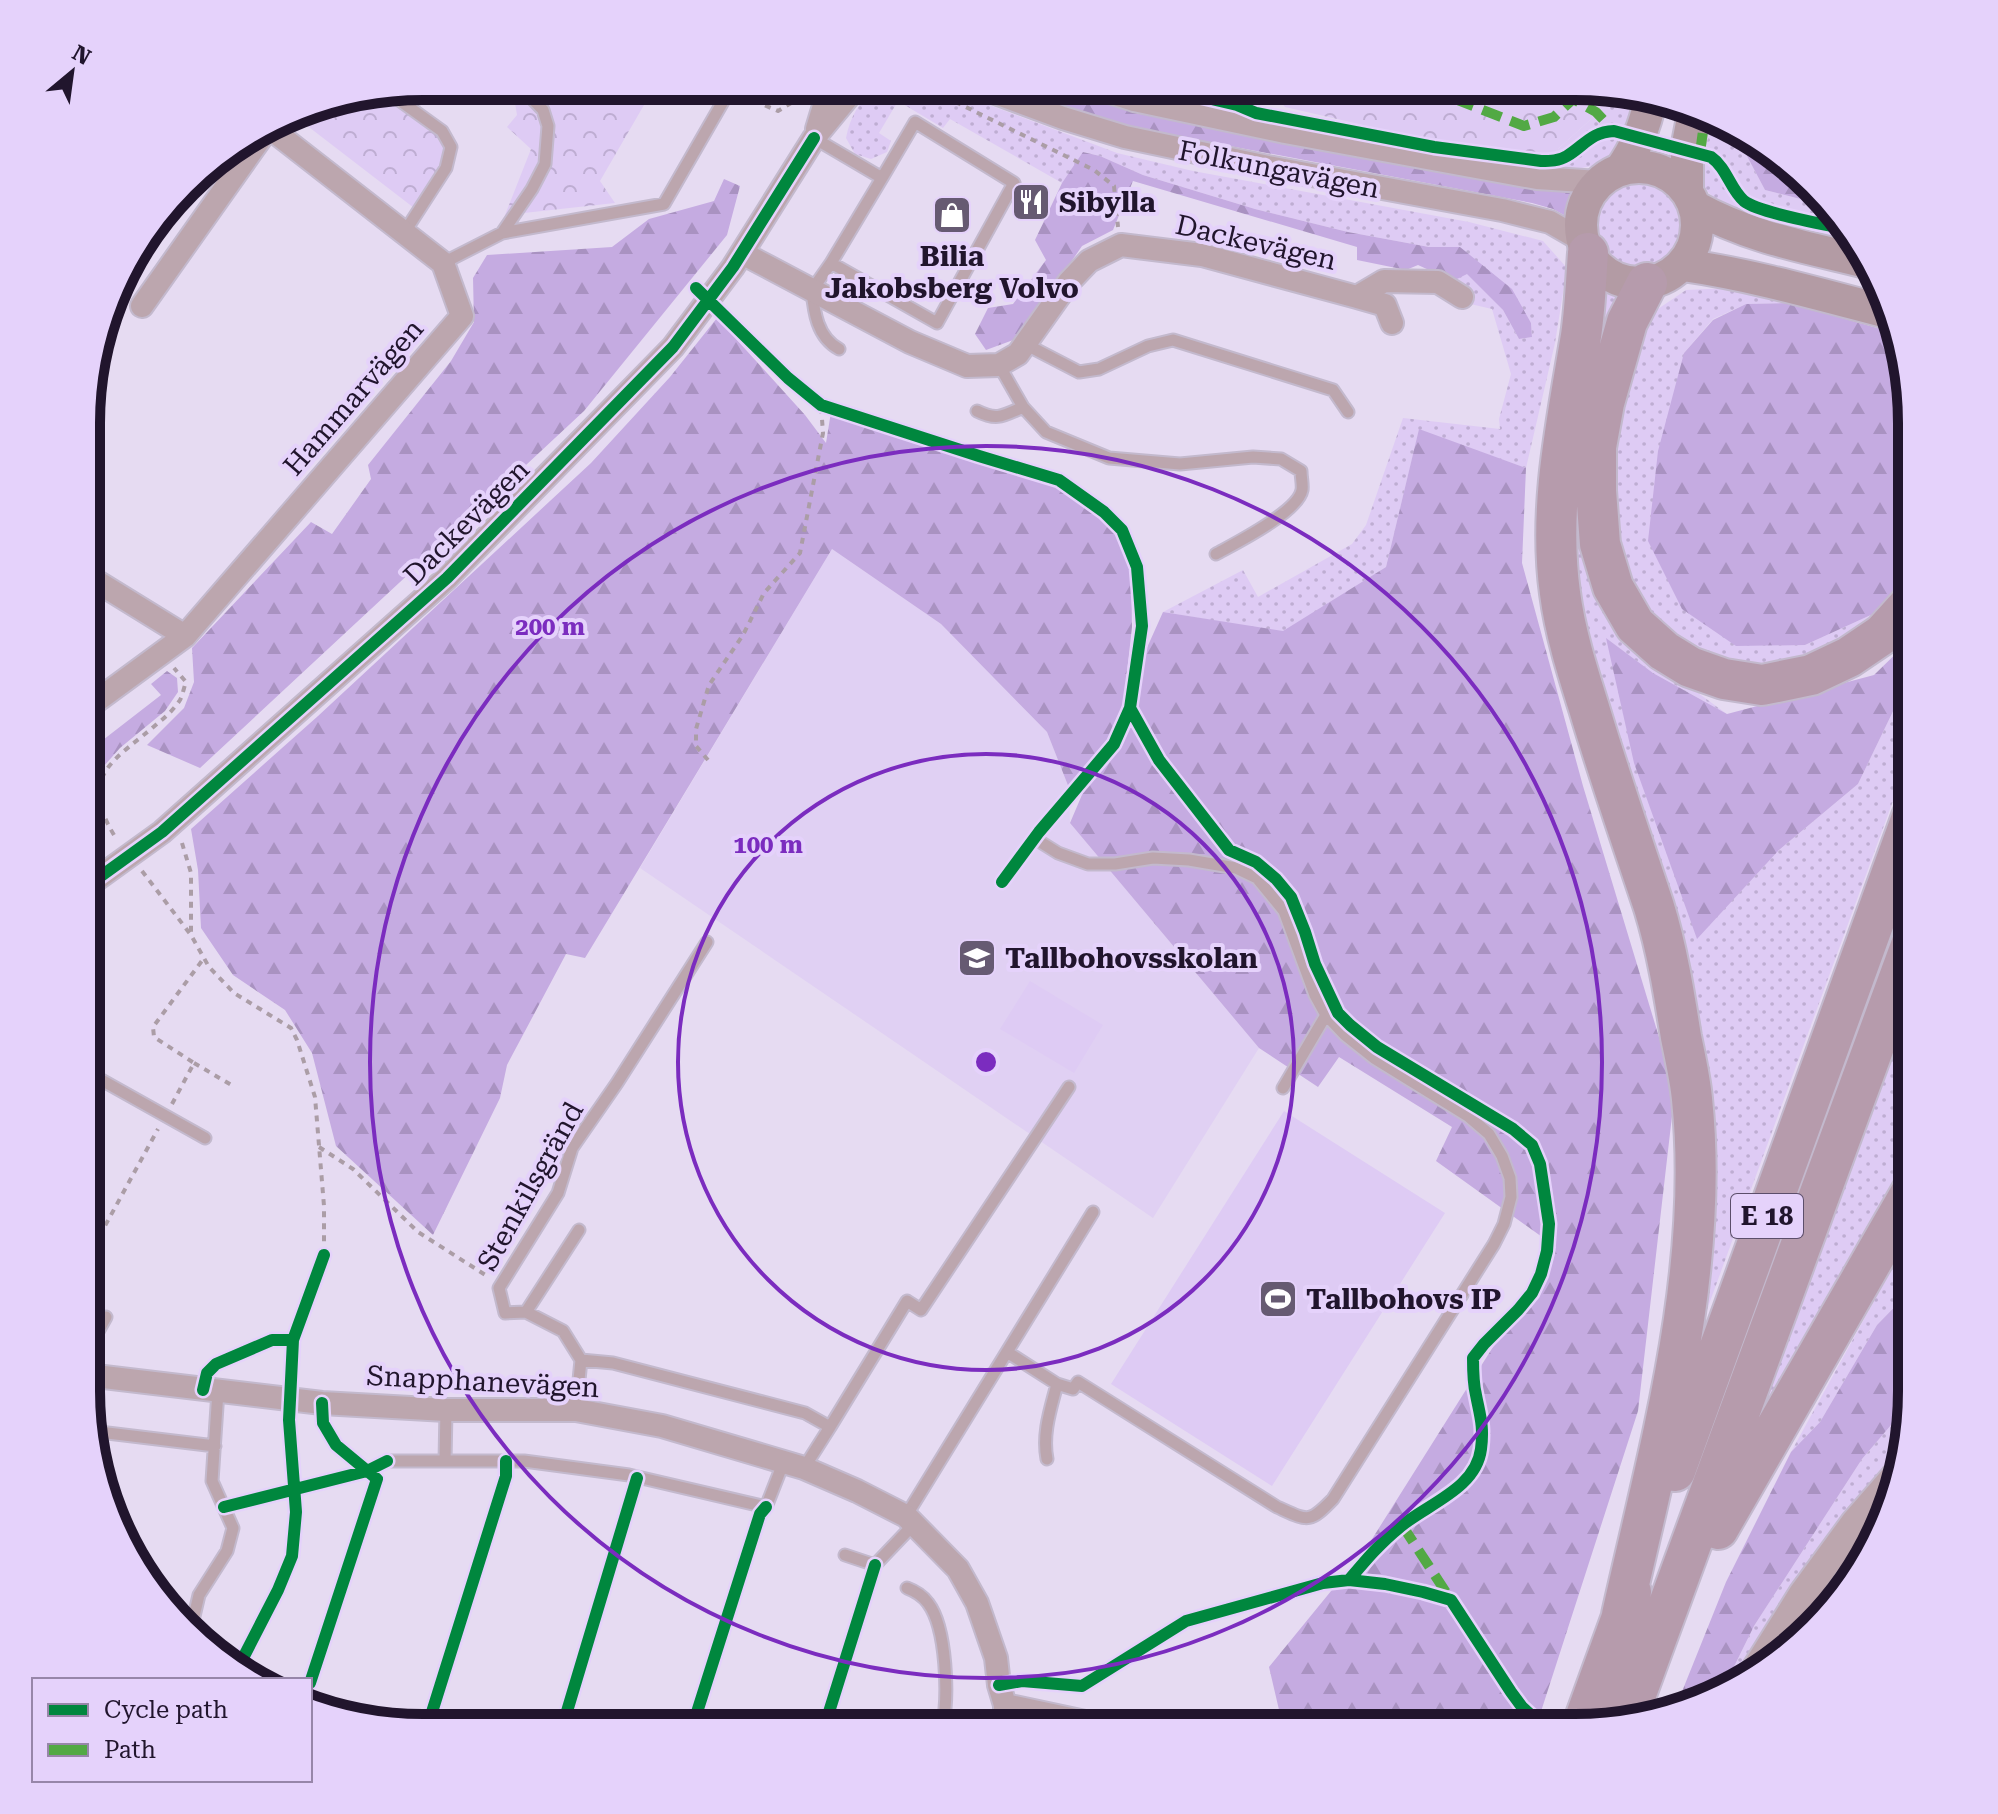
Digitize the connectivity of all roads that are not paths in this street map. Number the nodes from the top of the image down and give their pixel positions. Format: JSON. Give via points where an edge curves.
{"nodes":[{"id":1,"x":533,"y":100,"type":"edge"},
{"id":2,"x":724,"y":100,"type":"edge"},
{"id":3,"x":826,"y":100,"type":"edge"},
{"id":4,"x":845,"y":100,"type":"edge"},
{"id":5,"x":1015,"y":100,"type":"edge"},
{"id":6,"x":1134,"y":100,"type":"edge"},
{"id":7,"x":401,"y":101,"type":"edge"},
{"id":8,"x":1648,"y":108,"type":"edge"},
{"id":9,"x":1692,"y":122,"type":"edge"},
{"id":10,"x":275,"y":135,"type":"edge"},
{"id":11,"x":814,"y":138,"type":"junction"},
{"id":12,"x":267,"y":140,"type":"edge"},
{"id":13,"x":1610,"y":176,"type":"junction"},
{"id":14,"x":882,"y":178,"type":"junction"},
{"id":15,"x":1691,"y":199,"type":"junction"},
{"id":16,"x":404,"y":233,"type":"junction"},
{"id":17,"x":502,"y":233,"type":"junction"},
{"id":18,"x":1585,"y":247,"type":"junction"},
{"id":19,"x":742,"y":253,"type":"junction"},
{"id":20,"x":1854,"y":259,"type":"edge"},
{"id":21,"x":443,"y":263,"type":"junction"},
{"id":22,"x":831,"y":263,"type":"junction"},
{"id":23,"x":1683,"y":265,"type":"junction"},
{"id":24,"x":1647,"y":283,"type":"junction"},
{"id":25,"x":812,"y":290,"type":"junction"},
{"id":26,"x":1357,"y":297,"type":"junction"},
{"id":27,"x":1462,"y":297,"type":"dead end"},
{"id":28,"x":142,"y":306,"type":"dead end"},
{"id":29,"x":1877,"y":309,"type":"edge"},
{"id":30,"x":1392,"y":323,"type":"dead end"},
{"id":31,"x":1025,"y":344,"type":"junction"},
{"id":32,"x":839,"y":349,"type":"dead end"},
{"id":33,"x":999,"y":365,"type":"junction"},
{"id":34,"x":1023,"y":407,"type":"junction"},
{"id":35,"x":977,"y":411,"type":"dead end"},
{"id":36,"x":1348,"y":412,"type":"dead end"},
{"id":37,"x":1216,"y":554,"type":"dead end"},
{"id":38,"x":100,"y":584,"type":"edge"},
{"id":39,"x":1898,"y":617,"type":"edge"},
{"id":40,"x":185,"y":636,"type":"junction"},
{"id":41,"x":100,"y":698,"type":"edge"},
{"id":42,"x":1034,"y":838,"type":"dead end"},
{"id":43,"x":1898,"y":856,"type":"edge"},
{"id":44,"x":100,"y":877,"type":"edge"},
{"id":45,"x":707,"y":942,"type":"dead end"},
{"id":46,"x":1898,"y":981,"type":"edge"},
{"id":47,"x":1326,"y":1015,"type":"junction"},
{"id":48,"x":100,"y":1079,"type":"edge"},
{"id":49,"x":1069,"y":1087,"type":"dead end"},
{"id":50,"x":1283,"y":1088,"type":"dead end"},
{"id":51,"x":205,"y":1138,"type":"dead end"},
{"id":52,"x":1093,"y":1212,"type":"dead end"},
{"id":53,"x":1898,"y":1215,"type":"edge"},
{"id":54,"x":579,"y":1230,"type":"dead end"},
{"id":55,"x":526,"y":1312,"type":"junction"},
{"id":56,"x":106,"y":1317,"type":"dead end"},
{"id":57,"x":100,"y":1328,"type":"edge"},
{"id":58,"x":1007,"y":1352,"type":"junction"},
{"id":59,"x":581,"y":1360,"type":"junction"},
{"id":60,"x":100,"y":1377,"type":"edge"},
{"id":61,"x":1057,"y":1384,"type":"junction"},
{"id":62,"x":218,"y":1391,"type":"junction"},
{"id":63,"x":446,"y":1410,"type":"junction"},
{"id":64,"x":576,"y":1410,"type":"junction"},
{"id":65,"x":830,"y":1427,"type":"junction"},
{"id":66,"x":103,"y":1432,"type":"edge"},
{"id":67,"x":215,"y":1446,"type":"junction"},
{"id":68,"x":1047,"y":1459,"type":"dead end"},
{"id":69,"x":387,"y":1461,"type":"dead end"},
{"id":70,"x":445,"y":1461,"type":"junction"},
{"id":71,"x":794,"y":1465,"type":"junction"},
{"id":72,"x":1882,"y":1492,"type":"edge"},
{"id":73,"x":910,"y":1520,"type":"junction"},
{"id":74,"x":1868,"y":1528,"type":"edge"},
{"id":75,"x":845,"y":1555,"type":"dead end"},
{"id":76,"x":907,"y":1588,"type":"dead end"},
{"id":77,"x":1622,"y":1615,"type":"junction"},
{"id":78,"x":194,"y":1618,"type":"edge"},
{"id":79,"x":1801,"y":1621,"type":"edge"},
{"id":80,"x":1655,"y":1640,"type":"junction"},
{"id":81,"x":1768,"y":1650,"type":"edge"},
{"id":82,"x":1005,"y":1705,"type":"junction"},
{"id":83,"x":1630,"y":1709,"type":"edge"},
{"id":84,"x":1587,"y":1713,"type":"edge"},
{"id":85,"x":946,"y":1714,"type":"edge"},
{"id":86,"x":1005,"y":1714,"type":"edge"},
{"id":87,"x":1047,"y":1714,"type":"edge"}],
"edges":[{"from":1,"to":17,"type":"lane","via":[[548,126],[545,164]]},
{"from":2,"to":17,"type":"lane","via":[[664,204]]},
{"from":3,"to":11,"type":"street","name":"Dackevägen"},
{"from":4,"to":11,"type":"street","name":"Dackevägen"},
{"from":5,"to":18,"type":"street","name":"Folkungavägen","via":[[1125,137],[1550,222]]},
{"from":6,"to":13,"type":"street","name":"Folkungavägen","via":[[1537,178]]},
{"from":7,"to":16,"type":"lane","via":[[442,131],[451,147],[446,168]]},
{"from":8,"to":13,"type":"main road","via":[[1631,155]]},
{"from":9,"to":15,"type":"main road","via":[[1687,149]]},
{"from":10,"to":16,"type":"street"},
{"from":11,"to":14,"type":"lane"},
{"from":11,"to":19,"type":"street","name":"Dackevägen"},
{"from":12,"to":28,"type":"street"},
{"from":13,"to":15,"type":"main road","via":[[1637,166],[1651,168],[1677,180]]},
{"from":13,"to":18,"type":"main road","via":[[1589,195],[1583,209]]},
{"from":14,"to":22,"type":"lane"},
{"from":14,"to":22,"type":"lane","via":[[915,122],[1014,183],[937,323]]},
{"from":15,"to":20,"type":"main road","via":[[1735,227]]},
{"from":15,"to":23,"type":"main road","via":[[1697,238]]},
{"from":16,"to":21,"type":"street"},
{"from":17,"to":21,"type":"lane"},
{"from":18,"to":24,"type":"main road","via":[[1598,267],[1613,277]]},
{"from":18,"to":77,"type":"highway","via":[[1581,332],[1559,482],[1560,591],[1573,658],[1672,974],[1692,1098],[1695,1161],[1681,1336]]},
{"from":19,"to":25,"type":"street"},
{"from":19,"to":44,"type":"street","name":"Dackevägen","via":[[673,347],[447,578],[162,832]]},
{"from":21,"to":40,"type":"street","name":"Hammarvägen","via":[[462,316]]},
{"from":22,"to":25,"type":"lane"},
{"from":23,"to":24,"type":"main road"},
{"from":23,"to":29,"type":"main road"},
{"from":24,"to":39,"type":"highway","via":[[1627,322],[1596,447],[1600,544],[1613,587],[1635,625],[1690,667],[1762,685],[1811,675],[1849,657]]},
{"from":25,"to":32,"type":"lane","via":[[815,317],[825,339]]},
{"from":25,"to":33,"type":"street","via":[[967,366]]},
{"from":26,"to":27,"type":"street","name":"Dackevägen","via":[[1384,281],[1438,282]]},
{"from":26,"to":30,"type":"street","via":[[1385,305]]},
{"from":26,"to":31,"type":"street","name":"Dackevägen","via":[[1202,255],[1121,245],[1089,261]]},
{"from":31,"to":33,"type":"street"},
{"from":31,"to":36,"type":"lane","via":[[1079,372],[1173,340],[1333,390]]},
{"from":33,"to":34,"type":"lane"},
{"from":34,"to":35,"type":"lane","via":[[991,418]]},
{"from":34,"to":37,"type":"lane","via":[[1046,432],[1109,458],[1180,464],[1253,457],[1281,459],[1301,471],[1302,492],[1294,505]]},
{"from":38,"to":40,"type":"street"},
{"from":40,"to":41,"type":"street","name":"Hammarvägen"},
{"from":42,"to":47,"type":"lane","via":[[1088,864],[1189,860],[1236,868],[1257,878],[1284,911]]},
{"from":43,"to":77,"type":"highway","number":"E 18"},
{"from":45,"to":55,"type":"lane","name":"Stenkilsgränd","via":[[621,1086],[572,1148],[558,1193],[499,1288],[505,1313]]},
{"from":46,"to":80,"type":"highway","number":"E 18"},
{"from":47,"to":50,"type":"lane"},
{"from":47,"to":61,"type":"lane","via":[[1374,1058],[1489,1134],[1510,1178],[1511,1197],[1494,1244],[1333,1499],[1316,1516],[1302,1518],[1078,1382],[1073,1389]]},
{"from":48,"to":51,"type":"lane"},
{"from":49,"to":65,"type":"lane","via":[[921,1310],[907,1301]]},
{"from":52,"to":58,"type":"lane"},
{"from":53,"to":80,"type":"highway"},
{"from":54,"to":55,"type":"lane"},
{"from":55,"to":59,"type":"lane","name":"Stenkilsgränd","via":[[563,1331]]},
{"from":56,"to":57,"type":"lane"},
{"from":58,"to":61,"type":"lane"},
{"from":58,"to":73,"type":"lane"},
{"from":59,"to":64,"type":"lane"},
{"from":59,"to":65,"type":"lane","via":[[613,1363],[805,1413]]},
{"from":60,"to":62,"type":"street","name":"Snapphanevägen"},
{"from":61,"to":68,"type":"lane","via":[[1047,1423]]},
{"from":62,"to":63,"type":"street","name":"Snapphanevägen"},
{"from":62,"to":67,"type":"lane"},
{"from":63,"to":64,"type":"street","name":"Snapphanevägen"},
{"from":63,"to":70,"type":"lane"},
{"from":64,"to":71,"type":"street","name":"Snapphanevägen","via":[[662,1426]]},
{"from":65,"to":71,"type":"lane"},
{"from":66,"to":67,"type":"lane"},
{"from":67,"to":78,"type":"lane","via":[[212,1481],[233,1528],[227,1551],[199,1595]]},
{"from":69,"to":70,"type":"lane"},
{"from":70,"to":71,"type":"lane","via":[[524,1461],[629,1475],[766,1507]]},
{"from":71,"to":73,"type":"street","name":"Snapphanevägen"},
{"from":72,"to":81,"type":"street","via":[[1803,1594]]},
{"from":73,"to":75,"type":"lane","via":[[875,1565]]},
{"from":73,"to":82,"type":"street","name":"Snapphanevägen","via":[[958,1569],[977,1603]]},
{"from":74,"to":79,"type":"street"},
{"from":76,"to":85,"type":"lane","via":[[928,1603],[935,1617],[945,1656]]},
{"from":77,"to":84,"type":"highway","number":"E 18"},
{"from":80,"to":83,"type":"highway","number":"E 18"},
{"from":82,"to":86,"type":"street","name":"Snapphanevägen"},
{"from":82,"to":87,"type":"street"}]}
